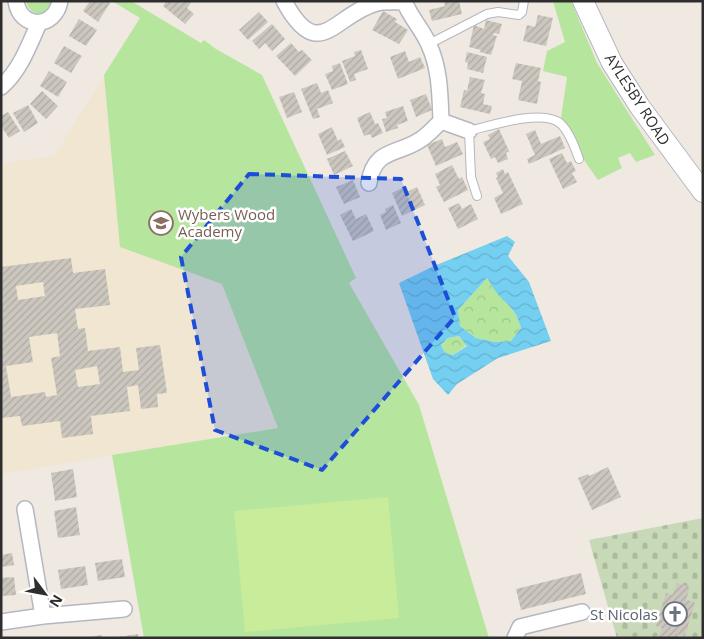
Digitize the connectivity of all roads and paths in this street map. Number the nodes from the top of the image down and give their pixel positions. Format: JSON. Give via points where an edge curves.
{"nodes":[{"id":1,"x":16,"y":1,"type":"edge"},
{"id":2,"x":60,"y":1,"type":"edge"},
{"id":3,"x":284,"y":1,"type":"edge"},
{"id":4,"x":524,"y":1,"type":"edge"},
{"id":5,"x":583,"y":1,"type":"edge"},
{"id":6,"x":404,"y":2,"type":"edge"},
{"id":7,"x":39,"y":23,"type":"junction"},
{"id":8,"x":429,"y":44,"type":"junction"},
{"id":9,"x":1,"y":87,"type":"edge"},
{"id":10,"x":441,"y":121,"type":"junction"},
{"id":11,"x":469,"y":131,"type":"junction"},
{"id":12,"x":580,"y":159,"type":"dead end"},
{"id":13,"x":369,"y":183,"type":"dead end"},
{"id":14,"x":703,"y":192,"type":"edge"},
{"id":15,"x":477,"y":196,"type":"dead end"},
{"id":16,"x":25,"y":509,"type":"dead end"},
{"id":17,"x":124,"y":609,"type":"dead end"},
{"id":18,"x":582,"y":612,"type":"dead end"},
{"id":19,"x":42,"y":616,"type":"junction"},
{"id":20,"x":1,"y":622,"type":"edge"},
{"id":21,"x":515,"y":638,"type":"edge"}],
"edges":[{"from":1,"to":7,"type":"street","via":[[21,15]]},
{"from":2,"to":7,"type":"street","via":[[59,10],[52,18]]},
{"from":3,"to":6,"type":"street","via":[[303,28],[315,34],[328,31],[377,3]]},
{"from":4,"to":8,"type":"lane","via":[[518,15],[487,14]]},
{"from":5,"to":14,"type":"street","name":"AYLESBY ROAD","via":[[612,63],[640,108]]},
{"from":6,"to":8,"type":"street"},
{"from":7,"to":9,"type":"street","via":[[28,50]]},
{"from":8,"to":10,"type":"street","via":[[440,83]]},
{"from":10,"to":11,"type":"street"},
{"from":10,"to":13,"type":"street","via":[[420,140],[387,153],[371,170]]},
{"from":11,"to":12,"type":"lane","via":[[528,119],[554,120],[568,133]]},
{"from":11,"to":15,"type":"lane","via":[[471,177]]},
{"from":16,"to":19,"type":"street"},
{"from":17,"to":19,"type":"street"},
{"from":18,"to":21,"type":"street","via":[[520,627]]},
{"from":19,"to":20,"type":"street"}]}
